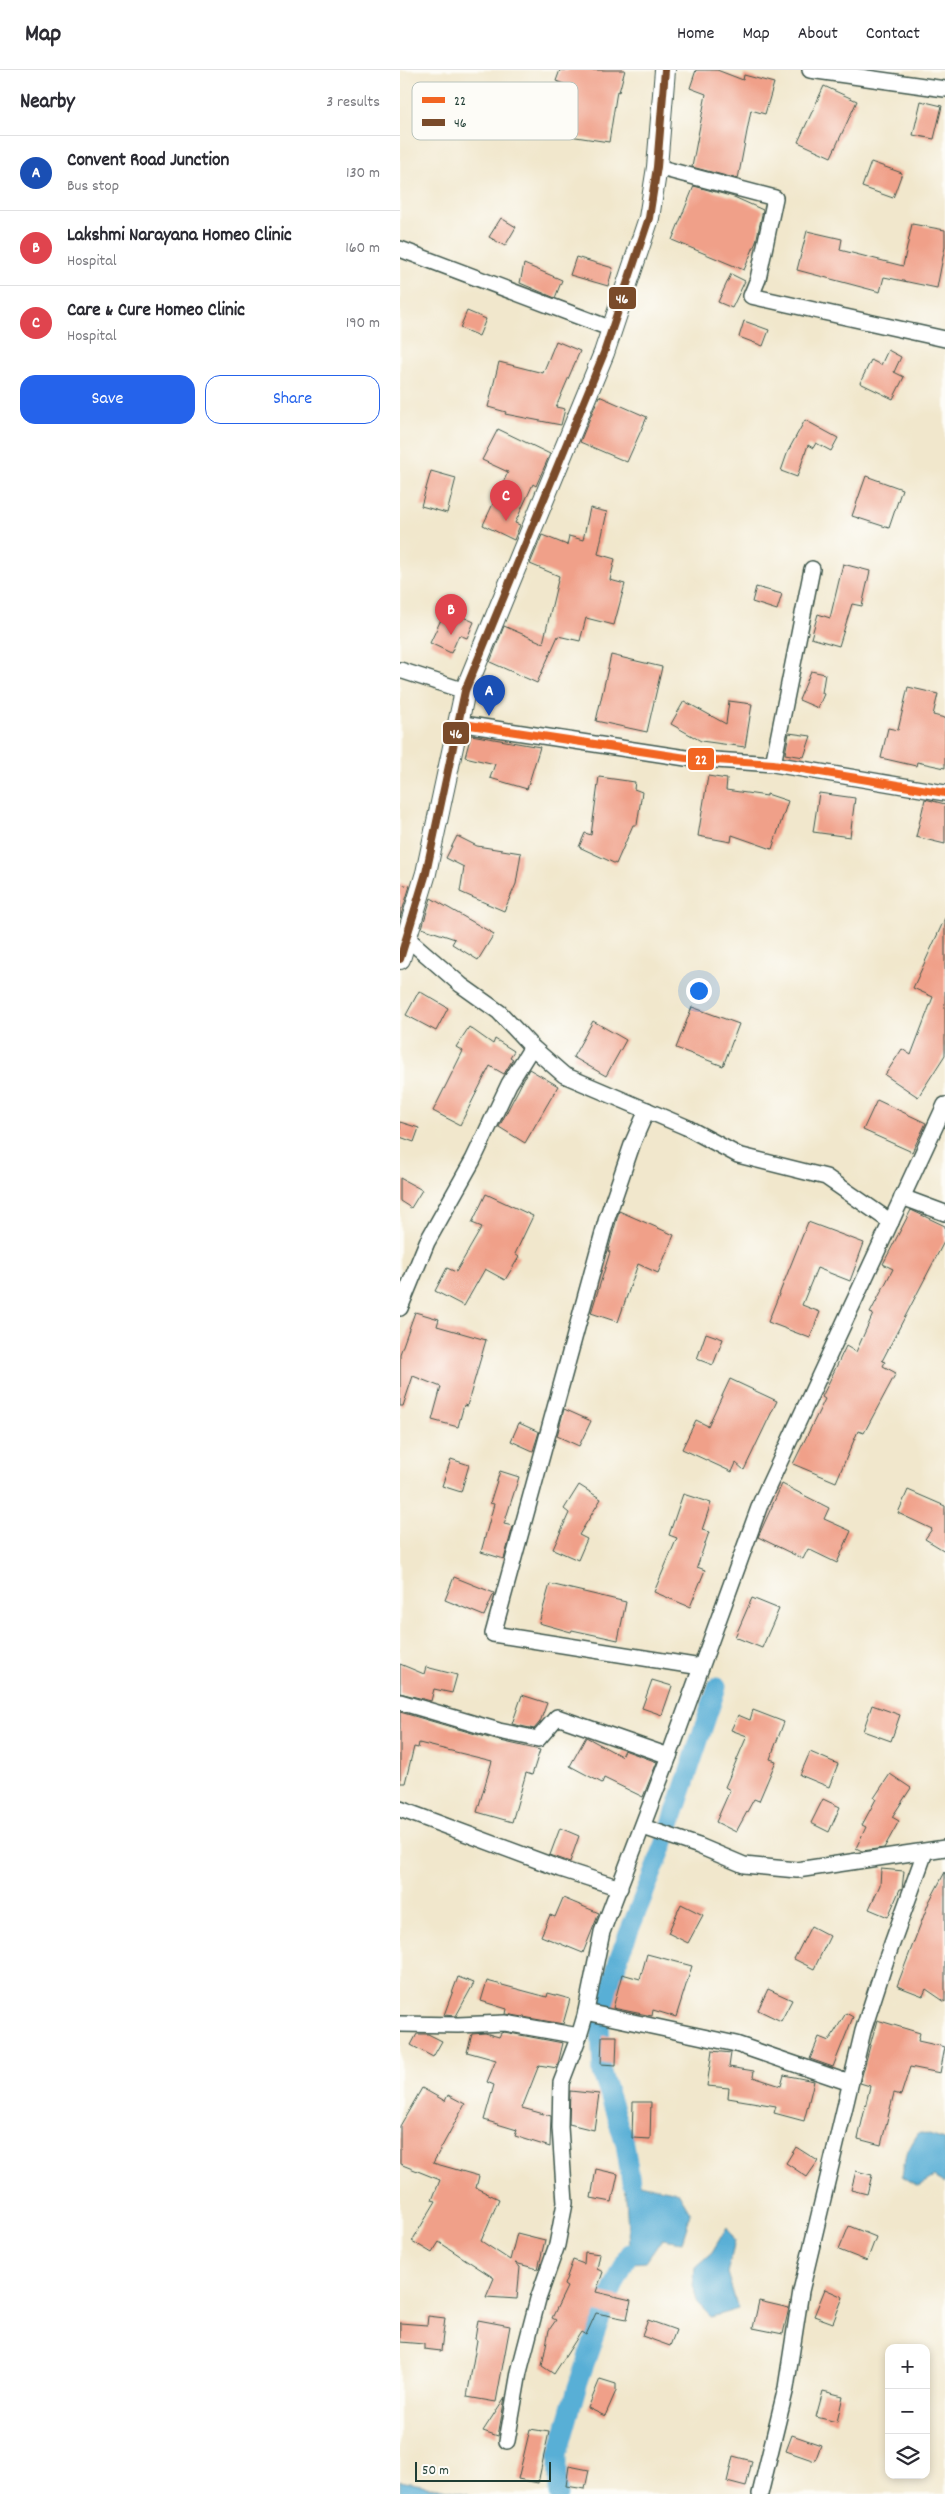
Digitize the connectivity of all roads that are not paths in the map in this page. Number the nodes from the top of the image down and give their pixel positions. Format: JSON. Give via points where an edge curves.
{"nodes":[{"id":1,"x":665,"y":70,"type":"edge"},
{"id":2,"x":810,"y":70,"type":"edge"},
{"id":3,"x":945,"y":89,"type":"edge"},
{"id":4,"x":657,"y":167,"type":"junction"},
{"id":5,"x":400,"y":249,"type":"edge"},
{"id":6,"x":612,"y":329,"type":"junction"},
{"id":7,"x":945,"y":339,"type":"edge"},
{"id":8,"x":812,"y":569,"type":"dead end"},
{"id":9,"x":400,"y":670,"type":"edge"},
{"id":10,"x":465,"y":691,"type":"junction"},
{"id":11,"x":457,"y":723,"type":"junction"},
{"id":12,"x":773,"y":764,"type":"junction"},
{"id":13,"x":945,"y":793,"type":"edge"},
{"id":14,"x":404,"y":937,"type":"edge"},
{"id":15,"x":400,"y":959,"type":"edge"},
{"id":16,"x":532,"y":1047,"type":"junction"},
{"id":17,"x":945,"y":1105,"type":"edge"},
{"id":18,"x":647,"y":1110,"type":"junction"},
{"id":19,"x":902,"y":1197,"type":"junction"},
{"id":20,"x":945,"y":1213,"type":"edge"},
{"id":21,"x":891,"y":1222,"type":"junction"},
{"id":22,"x":400,"y":1308,"type":"edge"},
{"id":23,"x":701,"y":1667,"type":"junction"},
{"id":24,"x":400,"y":1702,"type":"edge"},
{"id":25,"x":669,"y":1756,"type":"junction"},
{"id":26,"x":400,"y":1809,"type":"edge"},
{"id":27,"x":643,"y":1827,"type":"junction"},
{"id":28,"x":945,"y":1848,"type":"edge"},
{"id":29,"x":925,"y":1852,"type":"junction"},
{"id":30,"x":620,"y":1888,"type":"junction"},
{"id":31,"x":598,"y":2014,"type":"junction"},
{"id":32,"x":400,"y":2024,"type":"edge"},
{"id":33,"x":579,"y":2036,"type":"junction"},
{"id":34,"x":850,"y":2083,"type":"junction"},
{"id":35,"x":507,"y":2441,"type":"dead end"},
{"id":36,"x":760,"y":2494,"type":"edge"}],
"edges":[{"from":1,"to":4,"type":"street"},
{"from":2,"to":3,"type":"street"},
{"from":4,"to":6,"type":"street","via":[[649,218]]},
{"from":4,"to":7,"type":"street","via":[[775,198],[758,279],[751,296]]},
{"from":5,"to":6,"type":"street"},
{"from":6,"to":10,"type":"street"},
{"from":8,"to":12,"type":"street"},
{"from":9,"to":10,"type":"street"},
{"from":10,"to":11,"type":"street"},
{"from":11,"to":12,"type":"street","via":[[686,758]]},
{"from":11,"to":14,"type":"street","via":[[426,874]]},
{"from":12,"to":13,"type":"street"},
{"from":14,"to":15,"type":"street"},
{"from":14,"to":16,"type":"street","via":[[499,1012]]},
{"from":16,"to":18,"type":"street","via":[[564,1075]]},
{"from":16,"to":22,"type":"street","via":[[509,1084],[473,1160],[428,1242]]},
{"from":17,"to":19,"type":"street"},
{"from":18,"to":21,"type":"street","via":[[738,1155],[826,1176]]},
{"from":18,"to":23,"type":"street","via":[[607,1218],[493,1634]]},
{"from":19,"to":20,"type":"street"},
{"from":19,"to":21,"type":"street"},
{"from":21,"to":23,"type":"street","via":[[761,1502]]},
{"from":23,"to":25,"type":"street"},
{"from":24,"to":25,"type":"street","via":[[538,1739],[557,1717]]},
{"from":25,"to":27,"type":"street"},
{"from":26,"to":30,"type":"street"},
{"from":27,"to":29,"type":"street","via":[[744,1865],[798,1870]]},
{"from":27,"to":30,"type":"street"},
{"from":28,"to":29,"type":"street"},
{"from":29,"to":34,"type":"street","via":[[882,1972]]},
{"from":30,"to":31,"type":"street","via":[[602,1932]]},
{"from":31,"to":33,"type":"street"},
{"from":31,"to":34,"type":"street","via":[[736,2044]]},
{"from":32,"to":33,"type":"street","via":[[505,2023]]},
{"from":33,"to":35,"type":"street","via":[[561,2083],[564,2203],[557,2245],[538,2299],[519,2372]]},
{"from":34,"to":36,"type":"street","via":[[801,2291],[786,2388]]}]}
